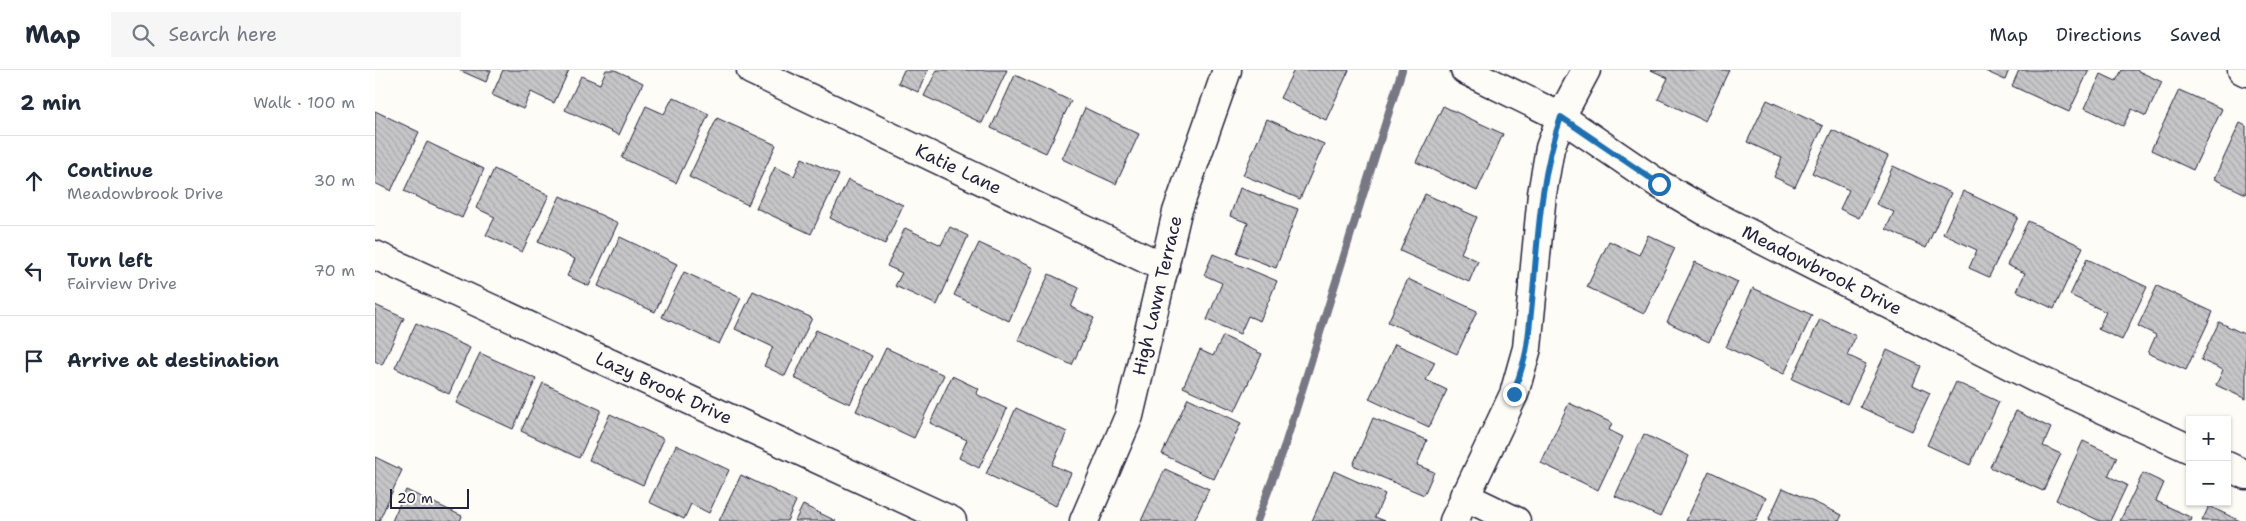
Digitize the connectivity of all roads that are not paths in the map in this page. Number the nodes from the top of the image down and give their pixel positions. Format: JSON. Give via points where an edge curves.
{"nodes":[{"id":1,"x":751,"y":70,"type":"edge"},
{"id":2,"x":1227,"y":70,"type":"edge"},
{"id":3,"x":1465,"y":70,"type":"edge"},
{"id":4,"x":1587,"y":70,"type":"edge"},
{"id":5,"x":2242,"y":70,"type":"edge"},
{"id":6,"x":2246,"y":72,"type":"edge"},
{"id":7,"x":1561,"y":117,"type":"junction"},
{"id":8,"x":375,"y":255,"type":"edge"},
{"id":9,"x":1165,"y":268,"type":"junction"},
{"id":10,"x":2186,"y":447,"type":"edge"},
{"id":11,"x":2231,"y":468,"type":"edge"},
{"id":12,"x":2246,"y":475,"type":"edge"},
{"id":13,"x":1464,"y":496,"type":"junction"},
{"id":14,"x":952,"y":521,"type":"edge"},
{"id":15,"x":1084,"y":521,"type":"edge"},
{"id":16,"x":1454,"y":521,"type":"edge"},
{"id":17,"x":1516,"y":521,"type":"edge"}],
"edges":[{"from":1,"to":9,"type":"street","name":"Katie Lane"},
{"from":2,"to":9,"type":"street","name":"High Lawn Terrace","via":[[1177,212]]},
{"from":3,"to":7,"type":"street","name":"Meadowbrook Drive"},
{"from":4,"to":7,"type":"street"},
{"from":5,"to":6,"type":"street"},
{"from":7,"to":10,"type":"street","name":"Meadowbrook Drive","via":[[1659,184],[1707,212],[2035,378]]},
{"from":7,"to":13,"type":"street","via":[[1550,148],[1542,194],[1527,348],[1514,394]]},
{"from":8,"to":14,"type":"street","name":"Lazy Brook Drive"},
{"from":9,"to":15,"type":"street","name":"High Lawn Terrace","via":[[1129,416]]},
{"from":11,"to":12,"type":"street"},
{"from":13,"to":16,"type":"street"},
{"from":13,"to":17,"type":"street"}]}
